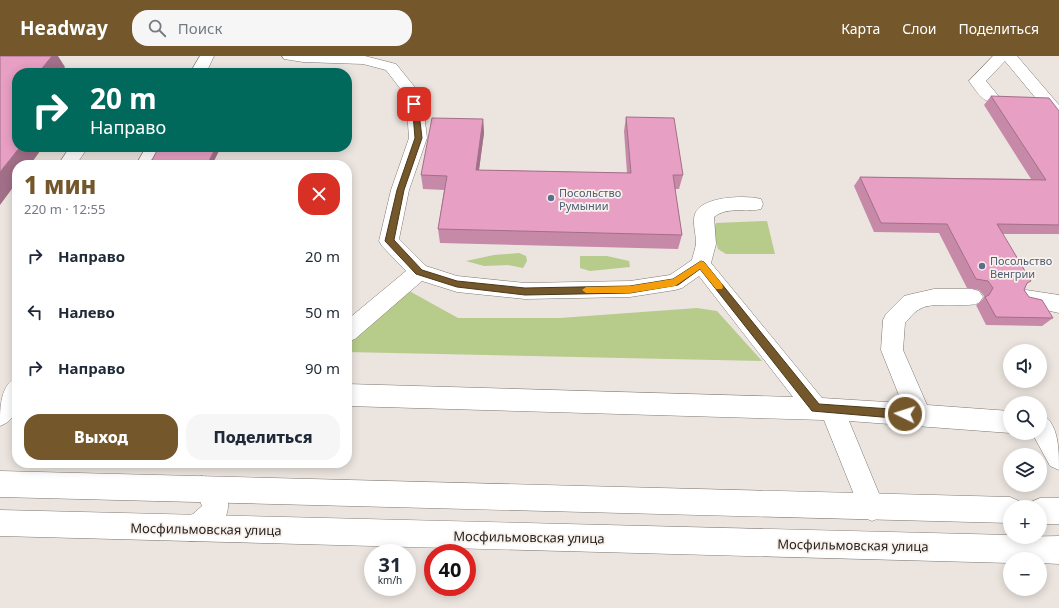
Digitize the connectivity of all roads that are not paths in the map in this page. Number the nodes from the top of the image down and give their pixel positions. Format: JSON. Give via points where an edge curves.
{"nodes":[{"id":1,"x":207,"y":56,"type":"edge"},
{"id":2,"x":289,"y":56,"type":"edge"},
{"id":3,"x":1001,"y":56,"type":"edge"},
{"id":4,"x":1010,"y":56,"type":"edge"},
{"id":5,"x":201,"y":68,"type":"edge"},
{"id":6,"x":993,"y":99,"type":"edge"},
{"id":7,"x":1059,"y":115,"type":"edge"},
{"id":8,"x":754,"y":204,"type":"dead end"},
{"id":9,"x":701,"y":264,"type":"junction"},
{"id":10,"x":419,"y":272,"type":"junction"},
{"id":11,"x":972,"y":297,"type":"dead end"},
{"id":12,"x":1026,"y":298,"type":"edge"},
{"id":13,"x":1059,"y":304,"type":"edge"},
{"id":14,"x":352,"y":329,"type":"edge"},
{"id":15,"x":0,"y":385,"type":"edge"},
{"id":16,"x":12,"y":386,"type":"edge"},
{"id":17,"x":12,"y":395,"type":"edge"},
{"id":18,"x":352,"y":395,"type":"edge"},
{"id":19,"x":824,"y":409,"type":"junction"},
{"id":20,"x":0,"y":415,"type":"edge"},
{"id":21,"x":919,"y":415,"type":"junction"},
{"id":22,"x":1003,"y":421,"type":"edge"},
{"id":23,"x":1047,"y":424,"type":"edge"},
{"id":24,"x":1059,"y":425,"type":"edge"},
{"id":25,"x":1047,"y":437,"type":"edge"},
{"id":26,"x":1059,"y":458,"type":"edge"},
{"id":27,"x":0,"y":484,"type":"edge"},
{"id":28,"x":202,"y":489,"type":"junction"},
{"id":29,"x":872,"y":508,"type":"junction"},
{"id":30,"x":1003,"y":510,"type":"edge"},
{"id":31,"x":1047,"y":511,"type":"edge"},
{"id":32,"x":1059,"y":511,"type":"edge"},
{"id":33,"x":0,"y":523,"type":"edge"},
{"id":34,"x":189,"y":528,"type":"junction"},
{"id":35,"x":1059,"y":550,"type":"edge"}],
"edges":[{"from":1,"to":5,"type":"main road"},
{"from":2,"to":10,"type":"main road","via":[[363,60],[391,67],[414,96],[418,138],[400,190],[389,241]]},
{"from":3,"to":6,"type":"main road","via":[[977,81]]},
{"from":4,"to":7,"type":"main road"},
{"from":8,"to":9,"type":"main road","via":[[730,204],[712,208],[704,215],[706,244]]},
{"from":9,"to":10,"type":"main road","via":[[675,282],[630,289],[525,291],[457,284]]},
{"from":9,"to":19,"type":"main road"},
{"from":10,"to":14,"type":"main road"},
{"from":11,"to":21,"type":"main road","via":[[934,296],[912,302],[894,320],[892,350]]},
{"from":12,"to":13,"type":"main road"},
{"from":15,"to":16,"type":"main road"},
{"from":17,"to":20,"type":"main road"},
{"from":18,"to":19,"type":"main road"},
{"from":19,"to":21,"type":"main road"},
{"from":19,"to":29,"type":"main road"},
{"from":21,"to":22,"type":"main road"},
{"from":23,"to":24,"type":"main road"},
{"from":25,"to":26,"type":"main road"},
{"from":27,"to":28,"type":"main road"},
{"from":28,"to":29,"type":"main road"},
{"from":28,"to":34,"type":"main road","via":[[210,491],[215,496],[214,513],[208,521]]},
{"from":29,"to":30,"type":"main road"},
{"from":31,"to":32,"type":"main road"},
{"from":33,"to":34,"type":"main road","name":"Мосфильмовская улица"},
{"from":34,"to":35,"type":"main road","name":"Мосфильмовская улица"}]}
